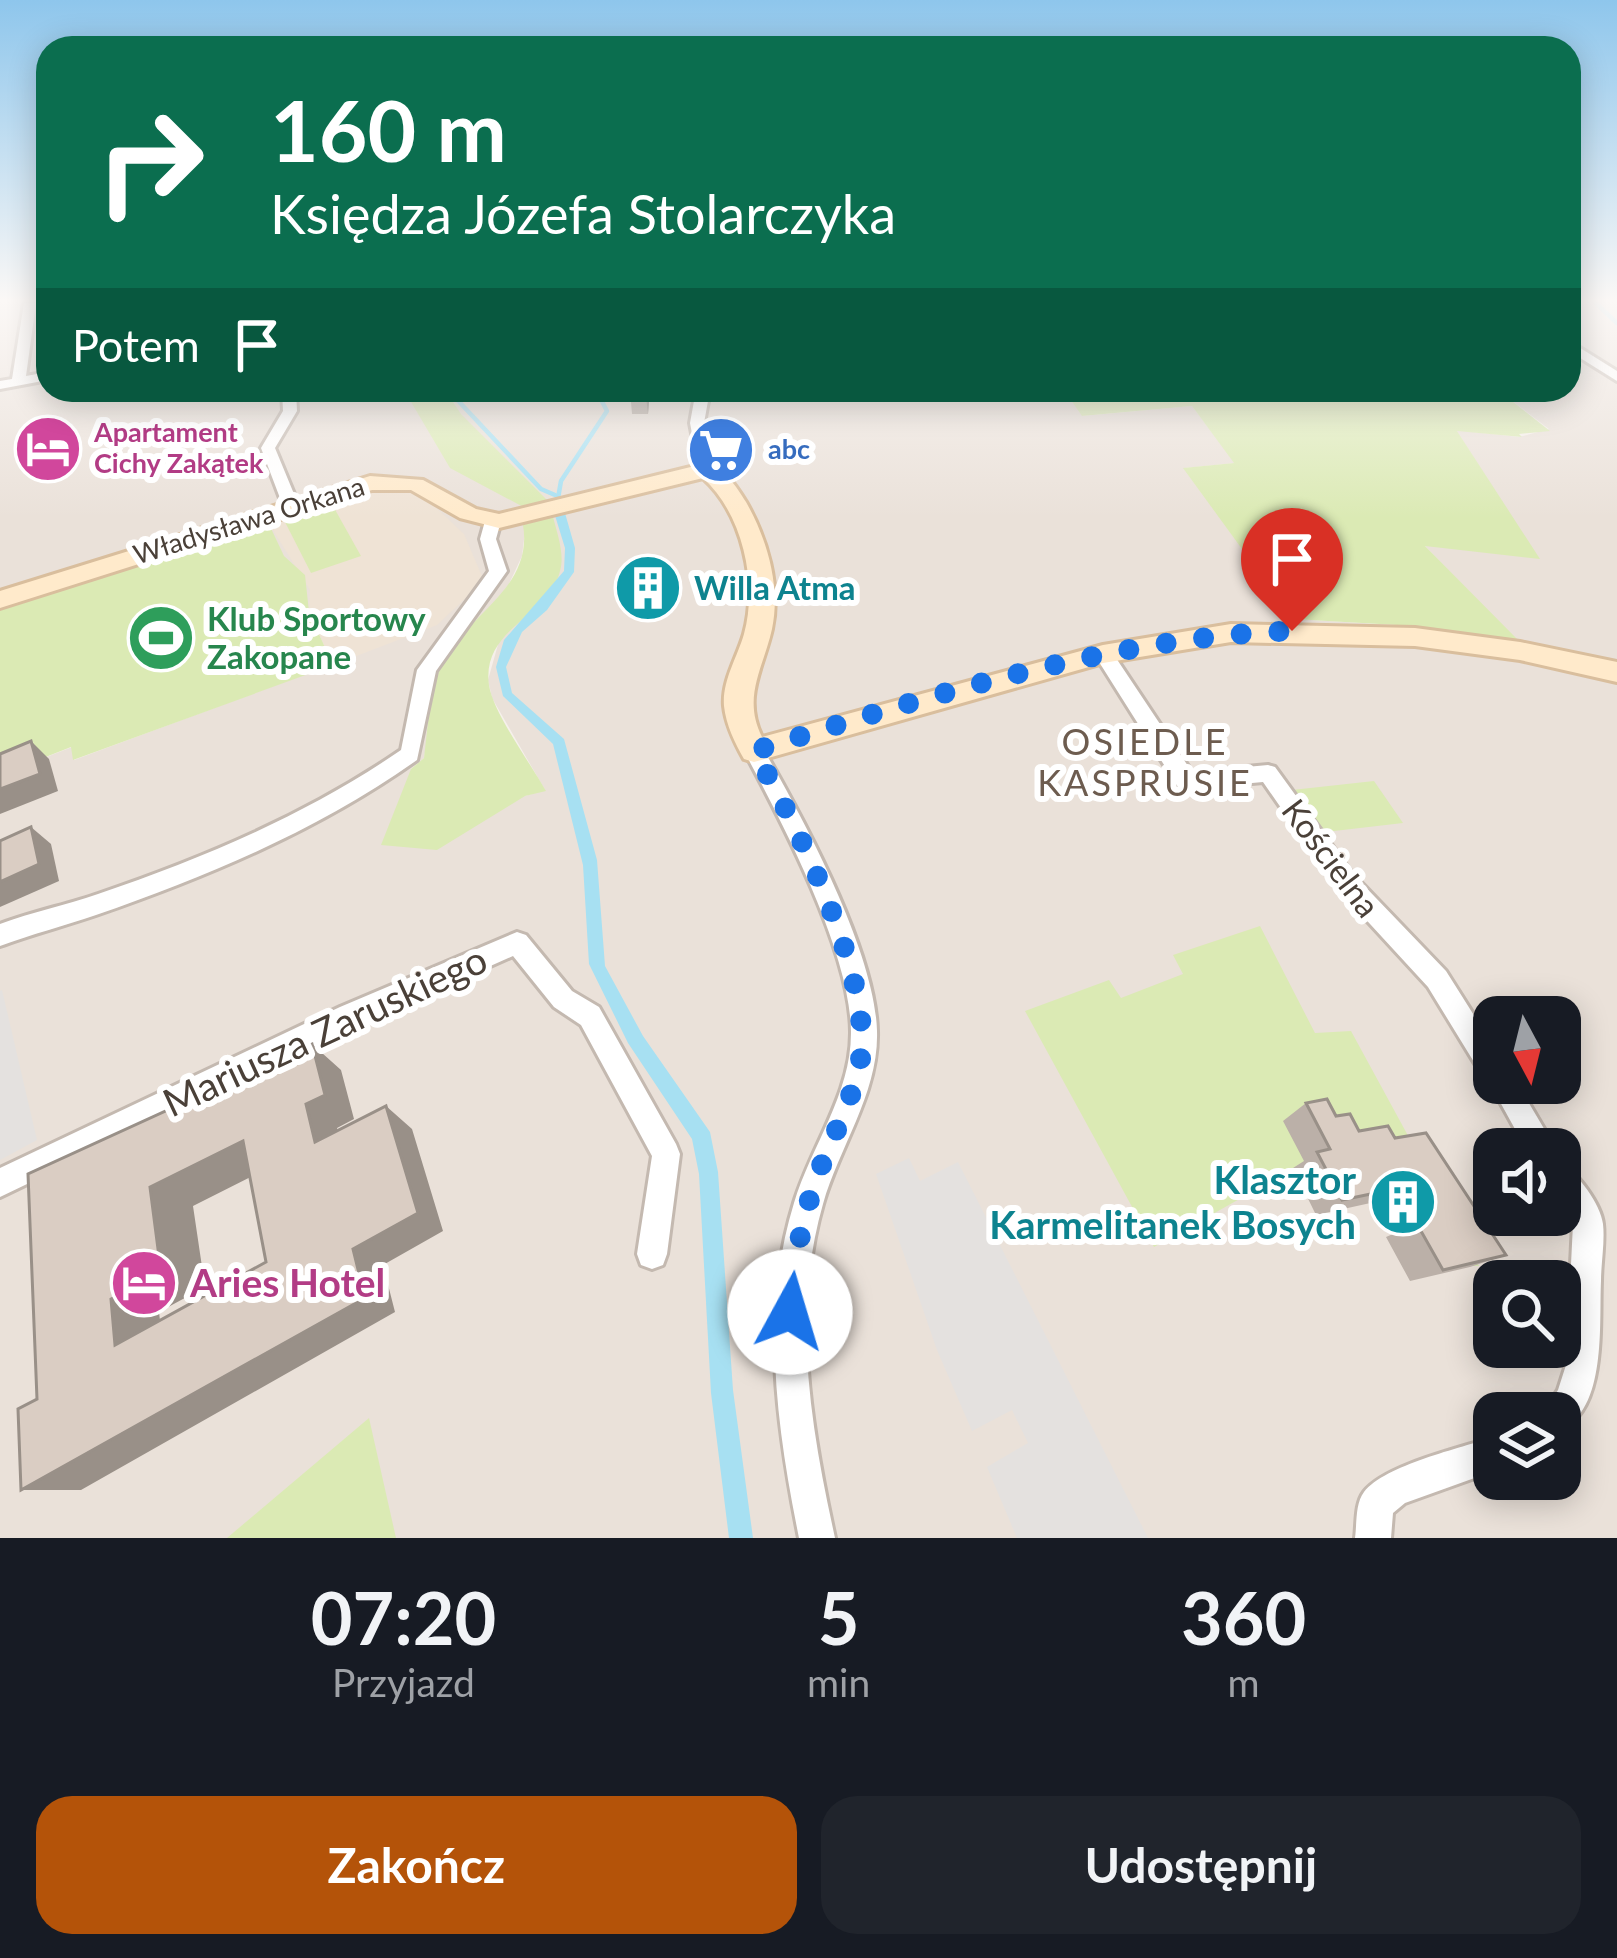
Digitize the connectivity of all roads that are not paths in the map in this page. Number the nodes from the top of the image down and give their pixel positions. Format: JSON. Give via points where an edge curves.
{"nodes":[{"id":1,"x":19,"y":375,"type":"edge"},
{"id":2,"x":36,"y":378,"type":"edge"},
{"id":3,"x":18,"y":382,"type":"junction"},
{"id":4,"x":0,"y":385,"type":"edge"},
{"id":5,"x":290,"y":402,"type":"edge"},
{"id":6,"x":701,"y":402,"type":"edge"},
{"id":7,"x":707,"y":470,"type":"junction"},
{"id":8,"x":291,"y":506,"type":"junction"},
{"id":9,"x":493,"y":521,"type":"junction"},
{"id":10,"x":0,"y":600,"type":"edge"},
{"id":11,"x":1103,"y":654,"type":"junction"},
{"id":12,"x":1617,"y":672,"type":"edge"},
{"id":13,"x":754,"y":751,"type":"junction"},
{"id":14,"x":0,"y":935,"type":"edge"},
{"id":15,"x":1473,"y":1037,"type":"edge"},
{"id":16,"x":0,"y":1183,"type":"edge"},
{"id":17,"x":1581,"y":1210,"type":"edge"},
{"id":18,"x":652,"y":1254,"type":"dead end"},
{"id":19,"x":1574,"y":1392,"type":"edge"},
{"id":20,"x":1473,"y":1462,"type":"edge"},
{"id":21,"x":817,"y":1538,"type":"edge"},
{"id":22,"x":1373,"y":1538,"type":"edge"}],
"edges":[{"from":1,"to":3,"type":"street"},
{"from":2,"to":3,"type":"street"},
{"from":3,"to":4,"type":"street"},
{"from":5,"to":8,"type":"street","via":[[268,448]]},
{"from":6,"to":7,"type":"street"},
{"from":7,"to":9,"type":"street"},
{"from":7,"to":13,"type":"street","via":[[744,526],[760,586],[760,617],[735,694]]},
{"from":8,"to":9,"type":"street","name":"Władysława Orkana","via":[[365,484],[409,481]]},
{"from":8,"to":10,"type":"street","name":"Władysława Orkana"},
{"from":9,"to":14,"type":"street","via":[[488,539],[499,571],[427,670],[410,754],[254,840],[102,904]]},
{"from":11,"to":12,"type":"street","via":[[1231,633],[1348,632],[1483,645]]},
{"from":11,"to":13,"type":"street"},
{"from":11,"to":15,"type":"street","name":"Kościelna","via":[[1186,782],[1268,772],[1344,880],[1437,979]]},
{"from":13,"to":21,"type":"street","via":[[793,824],[864,1024],[859,1070],[806,1210],[792,1291],[791,1384]]},
{"from":16,"to":18,"type":"street","name":"Mariusza Zaruskiego","via":[[517,943],[562,999],[590,1016],[666,1154]]},
{"from":17,"to":19,"type":"street","via":[[1588,1221]]},
{"from":20,"to":22,"type":"street","via":[[1394,1490],[1376,1505]]}]}
